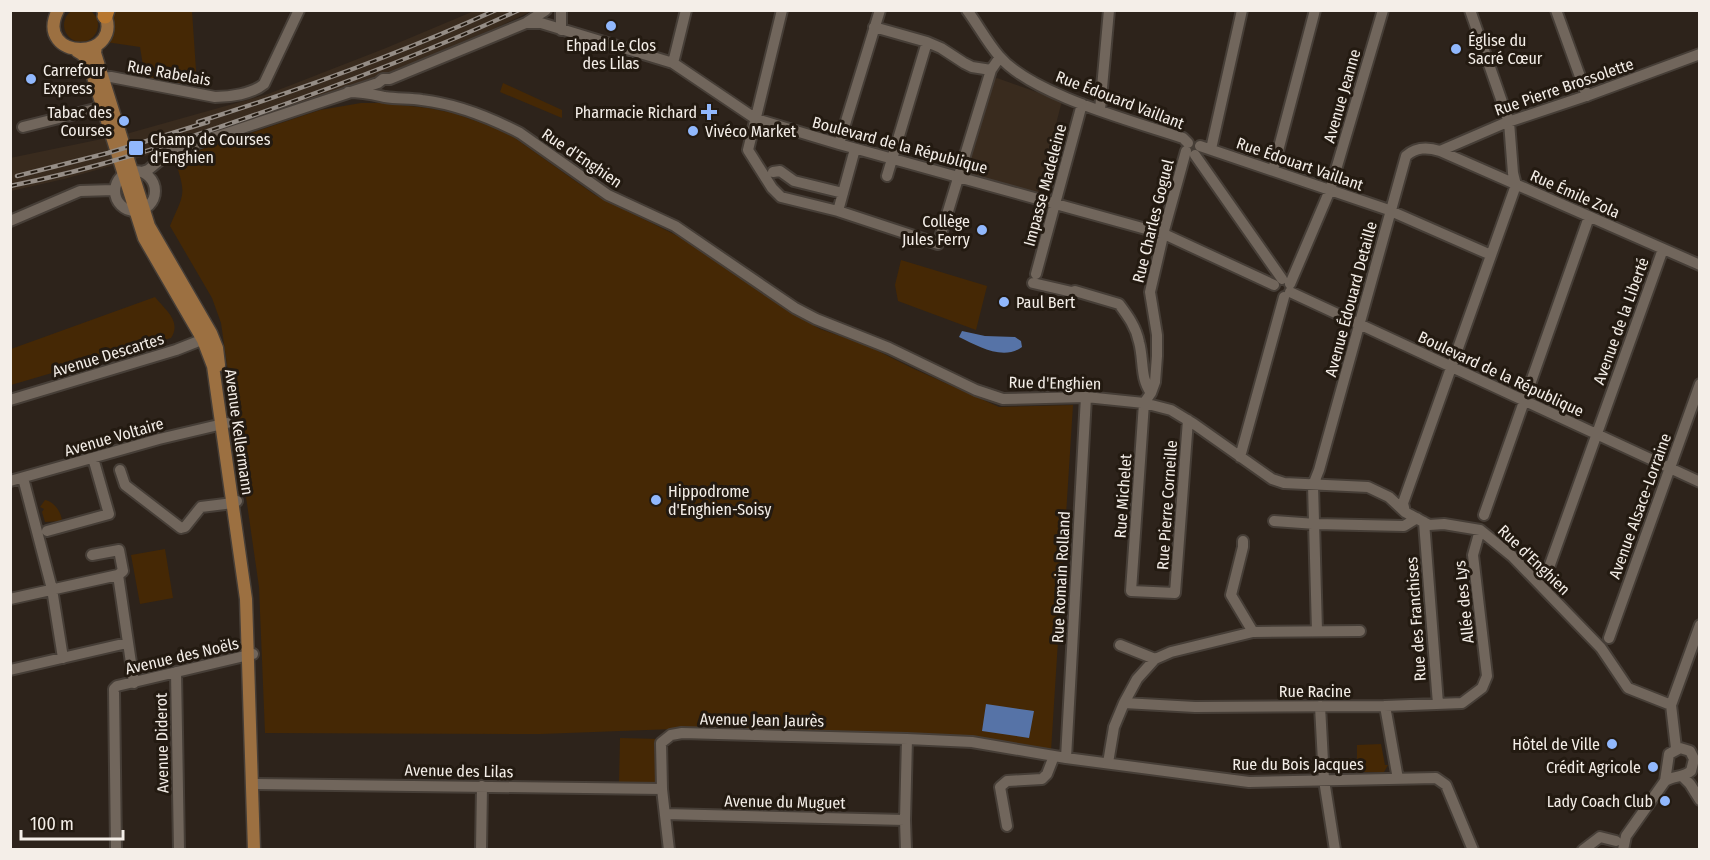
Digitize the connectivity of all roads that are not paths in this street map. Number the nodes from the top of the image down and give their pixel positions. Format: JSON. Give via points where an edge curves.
{"nodes":[{"id":1,"x":58,"y":10,"type":"edge"},
{"id":2,"x":299,"y":10,"type":"edge"},
{"id":3,"x":546,"y":10,"type":"edge"},
{"id":4,"x":561,"y":10,"type":"edge"},
{"id":5,"x":686,"y":10,"type":"edge"},
{"id":6,"x":782,"y":10,"type":"edge"},
{"id":7,"x":880,"y":10,"type":"edge"},
{"id":8,"x":967,"y":10,"type":"edge"},
{"id":9,"x":1109,"y":10,"type":"edge"},
{"id":10,"x":1242,"y":10,"type":"edge"},
{"id":11,"x":1315,"y":10,"type":"edge"},
{"id":12,"x":1383,"y":10,"type":"edge"},
{"id":13,"x":1470,"y":10,"type":"edge"},
{"id":14,"x":1556,"y":10,"type":"edge"},
{"id":15,"x":105,"y":12,"type":"edge"},
{"id":16,"x":526,"y":23,"type":"junction"},
{"id":17,"x":874,"y":27,"type":"junction"},
{"id":18,"x":561,"y":30,"type":"junction"},
{"id":19,"x":927,"y":42,"type":"junction"},
{"id":20,"x":96,"y":46,"type":"junction"},
{"id":21,"x":76,"y":51,"type":"junction"},
{"id":22,"x":1700,"y":54,"type":"edge"},
{"id":23,"x":1000,"y":57,"type":"junction"},
{"id":24,"x":673,"y":63,"type":"junction"},
{"id":25,"x":991,"y":70,"type":"junction"},
{"id":26,"x":102,"y":78,"type":"junction"},
{"id":27,"x":390,"y":89,"type":"junction"},
{"id":28,"x":348,"y":92,"type":"junction"},
{"id":29,"x":1587,"y":96,"type":"junction"},
{"id":30,"x":1082,"y":104,"type":"junction"},
{"id":31,"x":103,"y":107,"type":"junction"},
{"id":32,"x":1100,"y":110,"type":"junction"},
{"id":33,"x":756,"y":118,"type":"junction"},
{"id":34,"x":1509,"y":122,"type":"junction"},
{"id":35,"x":23,"y":127,"type":"dead end"},
{"id":36,"x":838,"y":144,"type":"junction"},
{"id":37,"x":855,"y":149,"type":"junction"},
{"id":38,"x":1196,"y":149,"type":"junction"},
{"id":39,"x":1440,"y":151,"type":"junction"},
{"id":40,"x":170,"y":152,"type":"junction"},
{"id":41,"x":893,"y":159,"type":"junction"},
{"id":42,"x":1273,"y":170,"type":"junction"},
{"id":43,"x":132,"y":172,"type":"junction"},
{"id":44,"x":773,"y":172,"type":"dead end"},
{"id":45,"x":887,"y":176,"type":"dead end"},
{"id":46,"x":960,"y":177,"type":"junction"},
{"id":47,"x":152,"y":181,"type":"junction"},
{"id":48,"x":1516,"y":185,"type":"junction"},
{"id":49,"x":114,"y":190,"type":"junction"},
{"id":50,"x":1330,"y":190,"type":"junction"},
{"id":51,"x":843,"y":193,"type":"junction"},
{"id":52,"x":1055,"y":204,"type":"junction"},
{"id":53,"x":140,"y":210,"type":"junction"},
{"id":54,"x":1390,"y":210,"type":"junction"},
{"id":55,"x":838,"y":211,"type":"junction"},
{"id":56,"x":1589,"y":217,"type":"junction"},
{"id":57,"x":10,"y":221,"type":"edge"},
{"id":58,"x":1164,"y":234,"type":"junction"},
{"id":59,"x":1662,"y":249,"type":"junction"},
{"id":60,"x":1491,"y":255,"type":"junction"},
{"id":61,"x":1700,"y":265,"type":"edge"},
{"id":62,"x":1284,"y":287,"type":"junction"},
{"id":63,"x":1360,"y":326,"type":"junction"},
{"id":64,"x":208,"y":338,"type":"junction"},
{"id":65,"x":1451,"y":368,"type":"junction"},
{"id":66,"x":1700,"y":384,"type":"edge"},
{"id":67,"x":1151,"y":393,"type":"junction"},
{"id":68,"x":1086,"y":397,"type":"junction"},
{"id":69,"x":10,"y":400,"type":"edge"},
{"id":70,"x":1524,"y":400,"type":"junction"},
{"id":71,"x":1144,"y":403,"type":"junction"},
{"id":72,"x":1188,"y":420,"type":"junction"},
{"id":73,"x":224,"y":423,"type":"junction"},
{"id":74,"x":1596,"y":435,"type":"junction"},
{"id":75,"x":1240,"y":457,"type":"junction"},
{"id":76,"x":93,"y":458,"type":"junction"},
{"id":77,"x":1669,"y":469,"type":"junction"},
{"id":78,"x":120,"y":470,"type":"dead end"},
{"id":79,"x":23,"y":478,"type":"junction"},
{"id":80,"x":10,"y":481,"type":"edge"},
{"id":81,"x":1700,"y":482,"type":"edge"},
{"id":82,"x":1313,"y":485,"type":"junction"},
{"id":83,"x":1406,"y":496,"type":"junction"},
{"id":84,"x":1389,"y":497,"type":"junction"},
{"id":85,"x":235,"y":502,"type":"junction"},
{"id":86,"x":1405,"y":512,"type":"junction"},
{"id":87,"x":1484,"y":514,"type":"dead end"},
{"id":88,"x":1274,"y":521,"type":"dead end"},
{"id":89,"x":1313,"y":523,"type":"junction"},
{"id":90,"x":1420,"y":523,"type":"junction"},
{"id":91,"x":1480,"y":530,"type":"junction"},
{"id":92,"x":47,"y":531,"type":"dead end"},
{"id":93,"x":1243,"y":541,"type":"dead end"},
{"id":94,"x":92,"y":555,"type":"dead end"},
{"id":95,"x":1546,"y":573,"type":"dead end"},
{"id":96,"x":118,"y":575,"type":"junction"},
{"id":97,"x":52,"y":589,"type":"junction"},
{"id":98,"x":1175,"y":592,"type":"joint"},
{"id":99,"x":10,"y":599,"type":"edge"},
{"id":100,"x":1700,"y":625,"type":"edge"},
{"id":101,"x":1317,"y":631,"type":"junction"},
{"id":102,"x":1360,"y":631,"type":"dead end"},
{"id":103,"x":1253,"y":632,"type":"junction"},
{"id":104,"x":1609,"y":638,"type":"dead end"},
{"id":105,"x":127,"y":643,"type":"junction"},
{"id":106,"x":1120,"y":645,"type":"dead end"},
{"id":107,"x":251,"y":655,"type":"junction"},
{"id":108,"x":63,"y":658,"type":"junction"},
{"id":109,"x":1155,"y":659,"type":"junction"},
{"id":110,"x":10,"y":670,"type":"edge"},
{"id":111,"x":1487,"y":670,"type":"joint"},
{"id":112,"x":176,"y":672,"type":"junction"},
{"id":113,"x":134,"y":683,"type":"junction"},
{"id":114,"x":1124,"y":703,"type":"junction"},
{"id":115,"x":1438,"y":704,"type":"junction"},
{"id":116,"x":1671,"y":705,"type":"junction"},
{"id":117,"x":1320,"y":706,"type":"junction"},
{"id":118,"x":1385,"y":706,"type":"junction"},
{"id":119,"x":908,"y":739,"type":"junction"},
{"id":120,"x":972,"y":742,"type":"joint"},
{"id":121,"x":1677,"y":748,"type":"junction"},
{"id":122,"x":1054,"y":756,"type":"junction"},
{"id":123,"x":1066,"y":758,"type":"junction"},
{"id":124,"x":1108,"y":764,"type":"junction"},
{"id":125,"x":1667,"y":766,"type":"junction"},
{"id":126,"x":1691,"y":770,"type":"edge"},
{"id":127,"x":1398,"y":779,"type":"junction"},
{"id":128,"x":1324,"y":780,"type":"junction"},
{"id":129,"x":1665,"y":781,"type":"junction"},
{"id":130,"x":256,"y":784,"type":"junction"},
{"id":131,"x":482,"y":786,"type":"junction"},
{"id":132,"x":662,"y":789,"type":"junction"},
{"id":133,"x":1700,"y":800,"type":"edge"},
{"id":134,"x":665,"y":814,"type":"junction"},
{"id":135,"x":905,"y":820,"type":"junction"},
{"id":136,"x":1007,"y":826,"type":"dead end"},
{"id":137,"x":1619,"y":844,"type":"edge"},
{"id":138,"x":116,"y":849,"type":"edge"},
{"id":139,"x":179,"y":849,"type":"edge"},
{"id":140,"x":256,"y":849,"type":"edge"},
{"id":141,"x":481,"y":849,"type":"edge"},
{"id":142,"x":669,"y":849,"type":"edge"},
{"id":143,"x":906,"y":849,"type":"edge"},
{"id":144,"x":1335,"y":849,"type":"edge"},
{"id":145,"x":1473,"y":849,"type":"edge"},
{"id":146,"x":1583,"y":849,"type":"edge"}],
"edges":[{"from":1,"to":21,"type":"main road","name":"Avenue Kellermann","via":[[54,22],[57,36]]},
{"from":2,"to":26,"type":"street","name":"Rue Rabelais","via":[[264,84],[230,97]]},
{"from":3,"to":16,"type":"street"},
{"from":4,"to":18,"type":"street"},
{"from":5,"to":24,"type":"street"},
{"from":6,"to":33,"type":"street"},
{"from":7,"to":17,"type":"street"},
{"from":8,"to":23,"type":"street","name":"Rue Édouard Vaillant"},
{"from":9,"to":32,"type":"street"},
{"from":10,"to":38,"type":"street","name":"Rue Charles Goguel"},
{"from":11,"to":42,"type":"street"},
{"from":12,"to":50,"type":"street","name":"Avenue Jeanne"},
{"from":13,"to":34,"type":"street"},
{"from":14,"to":29,"type":"street"},
{"from":15,"to":20,"type":"main road","via":[[105,34]]},
{"from":16,"to":18,"type":"street","name":"Boulevard de la République"},
{"from":16,"to":27,"type":"street","via":[[400,74]]},
{"from":17,"to":19,"type":"street"},
{"from":17,"to":36,"type":"street"},
{"from":18,"to":24,"type":"street","name":"Boulevard de la République"},
{"from":19,"to":25,"type":"street","via":[[972,67]]},
{"from":19,"to":41,"type":"street"},
{"from":20,"to":21,"type":"main road"},
{"from":20,"to":26,"type":"main road","name":"Avenue Kellermann"},
{"from":21,"to":31,"type":"main road","name":"Avenue Kellermann","via":[[88,61]]},
{"from":22,"to":29,"type":"street","name":"Rue Pierre Brossolette"},
{"from":23,"to":25,"type":"street"},
{"from":23,"to":30,"type":"street","name":"Rue Édouard Vaillant","via":[[1043,87]]},
{"from":24,"to":33,"type":"street","name":"Boulevard de la République"},
{"from":25,"to":46,"type":"street"},
{"from":26,"to":43,"type":"main road","name":"Avenue Kellermann"},
{"from":27,"to":28,"type":"street","name":"Rue d'Enghien"},
{"from":27,"to":28,"type":"street","via":[[382,79]]},
{"from":27,"to":68,"type":"street","name":"Rue d'Enghien","via":[[406,98],[452,106],[520,133],[608,195],[668,222],[795,308],[976,390],[1003,399]]},
{"from":28,"to":40,"type":"street"},
{"from":29,"to":34,"type":"street","name":"Rue Pierre Brossolette"},
{"from":30,"to":32,"type":"street","name":"Rue Édouard Vaillant"},
{"from":30,"to":52,"type":"street","name":"Impasse Madeleine"},
{"from":31,"to":35,"type":"street"},
{"from":31,"to":43,"type":"main road","name":"Avenue Kellermann"},
{"from":32,"to":38,"type":"street","name":"Rue Édouard Vaillant","via":[[1183,138]]},
{"from":33,"to":36,"type":"street","name":"Boulevard de la République"},
{"from":33,"to":55,"type":"street","via":[[748,150],[772,188],[781,197]]},
{"from":34,"to":39,"type":"street","name":"Rue Pierre Brossolette"},
{"from":34,"to":48,"type":"street"},
{"from":36,"to":37,"type":"street","name":"Boulevard de la République"},
{"from":37,"to":41,"type":"street","name":"Boulevard de la République"},
{"from":37,"to":51,"type":"street"},
{"from":38,"to":42,"type":"street","name":"Rue Édouart Vaillant"},
{"from":38,"to":58,"type":"street","name":"Rue Charles Goguel"},
{"from":38,"to":62,"type":"street"},
{"from":39,"to":48,"type":"street","name":"Rue Émile Zola"},
{"from":39,"to":54,"type":"street","name":"Avenue Édouard Detaille","via":[[1415,149],[1406,156]]},
{"from":40,"to":43,"type":"street","via":[[148,170]]},
{"from":40,"to":47,"type":"street"},
{"from":41,"to":45,"type":"street"},
{"from":41,"to":46,"type":"street","name":"Boulevard de la République"},
{"from":42,"to":50,"type":"street","name":"Rue Édouart Vaillant"},
{"from":43,"to":47,"type":"street"},
{"from":43,"to":49,"type":"street","via":[[116,182]]},
{"from":43,"to":53,"type":"main road","name":"Avenue Kellermann"},
{"from":44,"to":51,"type":"street"},
{"from":46,"to":52,"type":"street","name":"Boulevard de la République"},
{"from":46,"to":55,"type":"street","via":[[938,244]]},
{"from":47,"to":53,"type":"street","via":[[154,197]]},
{"from":48,"to":56,"type":"street","name":"Rue Émile Zola"},
{"from":48,"to":60,"type":"street"},
{"from":49,"to":53,"type":"street","via":[[124,208]]},
{"from":49,"to":57,"type":"street","via":[[80,191]]},
{"from":50,"to":54,"type":"street","name":"Rue Édouart Vaillant"},
{"from":50,"to":62,"type":"street","name":"Avenue Jeanne"},
{"from":51,"to":55,"type":"street"},
{"from":52,"to":58,"type":"street","name":"Boulevard de la République"},
{"from":52,"to":67,"type":"street","name":"Impasse Madeleine","via":[[1035,279],[1119,304],[1134,327],[1143,379]]},
{"from":53,"to":64,"type":"main road","name":"Avenue Kellermann"},
{"from":54,"to":60,"type":"street","name":"Rue Édouart Vaillant"},
{"from":54,"to":63,"type":"street","name":"Avenue Édouard Detaille"},
{"from":56,"to":59,"type":"street","name":"Rue Émile Zola"},
{"from":56,"to":70,"type":"street"},
{"from":58,"to":62,"type":"street","name":"Boulevard de la République"},
{"from":58,"to":67,"type":"street","name":"Rue Charles Goguel","via":[[1150,292],[1157,335]]},
{"from":59,"to":61,"type":"street","name":"Rue Émile Zola"},
{"from":59,"to":74,"type":"street","name":"Avenue de la Liberté"},
{"from":60,"to":65,"type":"street"},
{"from":62,"to":63,"type":"street","name":"Boulevard de la République"},
{"from":62,"to":75,"type":"street","name":"Avenue Jeanne"},
{"from":63,"to":65,"type":"street","name":"Boulevard de la République"},
{"from":63,"to":82,"type":"street","name":"Avenue Édouard Detaille"},
{"from":64,"to":69,"type":"street","name":"Avenue Descartes"},
{"from":64,"to":73,"type":"main road","name":"Avenue Kellermann","via":[[218,354]]},
{"from":65,"to":70,"type":"street","name":"Boulevard de la République"},
{"from":65,"to":83,"type":"street"},
{"from":66,"to":77,"type":"street","name":"Avenue Alsace-Lorraine"},
{"from":67,"to":71,"type":"street","name":"Rue Charles Goguel"},
{"from":68,"to":71,"type":"street","name":"Rue d'Enghien"},
{"from":68,"to":123,"type":"street","name":"Rue Romain Rolland"},
{"from":70,"to":74,"type":"street","name":"Boulevard de la République"},
{"from":70,"to":87,"type":"street"},
{"from":71,"to":72,"type":"street","name":"Rue d'Enghien","via":[[1171,410]]},
{"from":71,"to":98,"type":"street","name":"Rue Michelet","via":[[1131,591]]},
{"from":72,"to":75,"type":"street","name":"Rue d'Enghien"},
{"from":72,"to":98,"type":"street","name":"Rue Pierre Corneille"},
{"from":73,"to":76,"type":"street","name":"Avenue Voltaire"},
{"from":73,"to":85,"type":"main road","name":"Avenue Kellermann"},
{"from":74,"to":77,"type":"street","name":"Boulevard de la République"},
{"from":74,"to":95,"type":"street","name":"Avenue de la Liberté"},
{"from":75,"to":82,"type":"street","name":"Rue d'Enghien","via":[[1272,479]]},
{"from":76,"to":79,"type":"street","name":"Avenue Voltaire"},
{"from":76,"to":92,"type":"street","via":[[109,514]]},
{"from":77,"to":81,"type":"street","name":"Boulevard de la République"},
{"from":77,"to":104,"type":"street","name":"Avenue Alsace-Lorraine"},
{"from":78,"to":85,"type":"street","via":[[125,485],[181,528],[201,507]]},
{"from":79,"to":80,"type":"street","name":"Avenue Voltaire"},
{"from":79,"to":97,"type":"street"},
{"from":82,"to":84,"type":"street","name":"Rue d'Enghien","via":[[1368,486]]},
{"from":82,"to":89,"type":"street","name":"Avenue Édouard Detaille"},
{"from":83,"to":84,"type":"street","via":[[1400,500]]},
{"from":83,"to":86,"type":"street"},
{"from":84,"to":86,"type":"street","name":"Rue d'Enghien"},
{"from":85,"to":107,"type":"main road","name":"Avenue Kellermann","via":[[249,589]]},
{"from":86,"to":90,"type":"street","name":"Rue d'Enghien"},
{"from":88,"to":89,"type":"street"},
{"from":89,"to":90,"type":"street"},
{"from":89,"to":101,"type":"street","name":"Avenue Édouard Detaille"},
{"from":90,"to":91,"type":"street","name":"Rue d'Enghien"},
{"from":90,"to":115,"type":"street","name":"Rue des Franchises"},
{"from":91,"to":111,"type":"street","name":"Allée des Lys","via":[[1473,555]]},
{"from":91,"to":116,"type":"street","name":"Rue d'Enghien","via":[[1512,556],[1600,648],[1628,688]]},
{"from":93,"to":103,"type":"street","via":[[1231,595]]},
{"from":94,"to":96,"type":"street","via":[[119,550],[123,572]]},
{"from":96,"to":97,"type":"street"},
{"from":96,"to":105,"type":"street"},
{"from":97,"to":99,"type":"street"},
{"from":97,"to":108,"type":"street"},
{"from":100,"to":116,"type":"street"},
{"from":101,"to":102,"type":"street"},
{"from":101,"to":103,"type":"street"},
{"from":103,"to":109,"type":"street"},
{"from":105,"to":108,"type":"street"},
{"from":105,"to":113,"type":"street"},
{"from":106,"to":109,"type":"street"},
{"from":107,"to":112,"type":"street","name":"Avenue des Noëls"},
{"from":107,"to":130,"type":"main road","name":"Avenue Kellermann"},
{"from":107,"to":140,"type":"main road","name":"Avenue Kellermann"},
{"from":108,"to":110,"type":"street"},
{"from":109,"to":114,"type":"street","via":[[1137,679]]},
{"from":111,"to":115,"type":"street","name":"Rue Racine","via":[[1482,688],[1467,700]]},
{"from":112,"to":113,"type":"street","name":"Avenue des Noëls"},
{"from":112,"to":139,"type":"street","name":"Avenue Diderot"},
{"from":113,"to":138,"type":"street","name":"Avenue des Noëls","via":[[114,690]]},
{"from":114,"to":117,"type":"street","name":"Rue Racine"},
{"from":114,"to":124,"type":"street","via":[[1114,727]]},
{"from":115,"to":118,"type":"street","name":"Rue Racine"},
{"from":116,"to":121,"type":"street"},
{"from":117,"to":118,"type":"street","name":"Rue Racine"},
{"from":117,"to":128,"type":"street"},
{"from":118,"to":127,"type":"street"},
{"from":119,"to":120,"type":"street","name":"Avenue Jean Jaurès"},
{"from":119,"to":132,"type":"street","name":"Avenue Jean Jaurès","via":[[671,735],[661,743]]},
{"from":119,"to":135,"type":"street"},
{"from":120,"to":122,"type":"street","name":"Rue du Bois Jacques"},
{"from":121,"to":125,"type":"street","via":[[1669,754]]},
{"from":121,"to":126,"type":"street","via":[[1687,749]]},
{"from":122,"to":123,"type":"street","name":"Rue du Bois Jacques"},
{"from":122,"to":136,"type":"street","via":[[1042,779],[1006,781],[1000,787]]},
{"from":123,"to":124,"type":"street","name":"Rue du Bois Jacques"},
{"from":124,"to":128,"type":"street","name":"Rue du Bois Jacques","via":[[1249,782]]},
{"from":125,"to":126,"type":"street","via":[[1671,773]]},
{"from":125,"to":129,"type":"street"},
{"from":126,"to":129,"type":"street"},
{"from":126,"to":133,"type":"street"},
{"from":127,"to":128,"type":"street","name":"Rue du Bois Jacques"},
{"from":127,"to":145,"type":"street","name":"Rue du Bois Jacques","via":[[1442,780]]},
{"from":128,"to":144,"type":"street"},
{"from":129,"to":137,"type":"street"},
{"from":130,"to":131,"type":"street","name":"Avenue des Lilas"},
{"from":130,"to":140,"type":"main road","name":"Avenue Kellermann"},
{"from":131,"to":132,"type":"street","name":"Avenue des Lilas"},
{"from":131,"to":141,"type":"street"},
{"from":132,"to":134,"type":"street","name":"Avenue Jean Jaurès"},
{"from":134,"to":135,"type":"street","name":"Avenue du Muguet"},
{"from":134,"to":142,"type":"street","name":"Avenue Jean Jaurès"},
{"from":135,"to":143,"type":"street"},
{"from":137,"to":146,"type":"street","via":[[1603,837]]}]}
